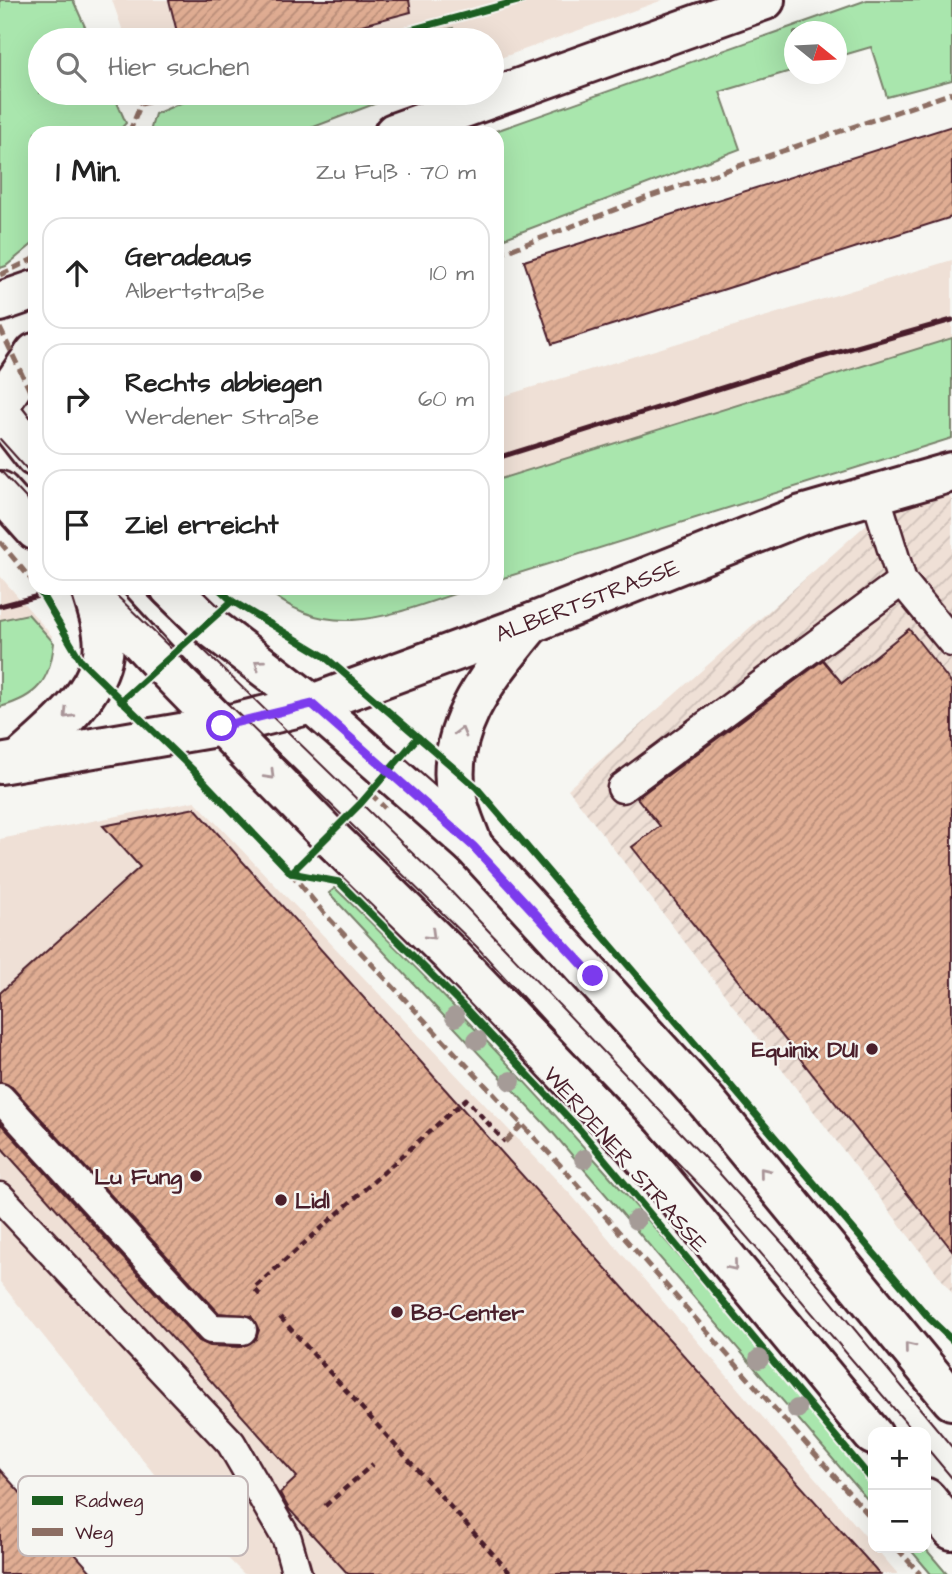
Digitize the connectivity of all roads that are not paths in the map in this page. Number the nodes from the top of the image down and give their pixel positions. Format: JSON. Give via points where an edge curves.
{"nodes":[{"id":1,"x":765,"y":0,"type":"edge"},
{"id":2,"x":504,"y":94,"type":"edge"},
{"id":3,"x":472,"y":105,"type":"edge"},
{"id":4,"x":414,"y":126,"type":"edge"},
{"id":5,"x":28,"y":292,"type":"edge"},
{"id":6,"x":0,"y":302,"type":"edge"},
{"id":7,"x":28,"y":363,"type":"edge"},
{"id":8,"x":0,"y":404,"type":"edge"},
{"id":9,"x":0,"y":412,"type":"edge"},
{"id":10,"x":28,"y":448,"type":"edge"},
{"id":11,"x":952,"y":472,"type":"edge"},
{"id":12,"x":0,"y":491,"type":"edge"},
{"id":13,"x":875,"y":494,"type":"junction"},
{"id":14,"x":28,"y":522,"type":"edge"},
{"id":15,"x":902,"y":581,"type":"junction"},
{"id":16,"x":93,"y":595,"type":"edge"},
{"id":17,"x":97,"y":595,"type":"edge"},
{"id":18,"x":177,"y":595,"type":"edge"},
{"id":19,"x":532,"y":623,"type":"junction"},
{"id":20,"x":952,"y":642,"type":"edge"},
{"id":21,"x":312,"y":704,"type":"junction"},
{"id":22,"x":222,"y":726,"type":"junction"},
{"id":23,"x":10,"y":762,"type":"edge"},
{"id":24,"x":622,"y":788,"type":"dead end"},
{"id":25,"x":473,"y":846,"type":"junction"},
{"id":26,"x":0,"y":1098,"type":"edge"},
{"id":27,"x":0,"y":1196,"type":"edge"},
{"id":28,"x":242,"y":1330,"type":"dead end"},
{"id":29,"x":949,"y":1391,"type":"edge"},
{"id":30,"x":868,"y":1429,"type":"edge"},
{"id":31,"x":931,"y":1504,"type":"edge"},
{"id":32,"x":952,"y":1530,"type":"edge"},
{"id":33,"x":297,"y":1574,"type":"edge"}],
"edges":[{"from":1,"to":2,"type":"main road"},
{"from":3,"to":4,"type":"main road"},
{"from":5,"to":6,"type":"main road"},
{"from":7,"to":8,"type":"main road"},
{"from":9,"to":10,"type":"main road"},
{"from":11,"to":13,"type":"main road","name":"ALBERTSTRASSE"},
{"from":12,"to":14,"type":"main road"},
{"from":13,"to":15,"type":"lane"},
{"from":13,"to":19,"type":"main road","name":"ALBERTSTRASSE","via":[[802,515]]},
{"from":15,"to":20,"type":"lane"},
{"from":15,"to":24,"type":"lane"},
{"from":16,"to":23,"type":"main road","one_way":true,"via":[[103,631],[103,658],[86,693],[69,715]]},
{"from":17,"to":22,"type":"main road","name":"WERDENER STRASSE"},
{"from":21,"to":18,"type":"main road","one_way":true,"via":[[207,624]]},
{"from":19,"to":21,"type":"main road","name":"ALBERTSTRASSE"},
{"from":25,"to":19,"type":"main road","one_way":true,"via":[[457,800],[454,768],[460,732],[471,703]]},
{"from":21,"to":22,"type":"main road","name":"ALBERTSTRASSE"},
{"from":21,"to":25,"type":"main road"},
{"from":22,"to":23,"type":"main road","name":"ALBERTSTRASSE"},
{"from":22,"to":30,"type":"main road","name":"WERDENER STRASSE","one_way":true,"via":[[451,954],[633,1145]]},
{"from":29,"to":25,"type":"main road","one_way":true,"via":[[706,1102]]},
{"from":26,"to":28,"type":"lane","via":[[211,1329]]},
{"from":27,"to":33,"type":"lane","via":[[231,1443],[287,1539]]},
{"from":31,"to":32,"type":"main road"}]}
